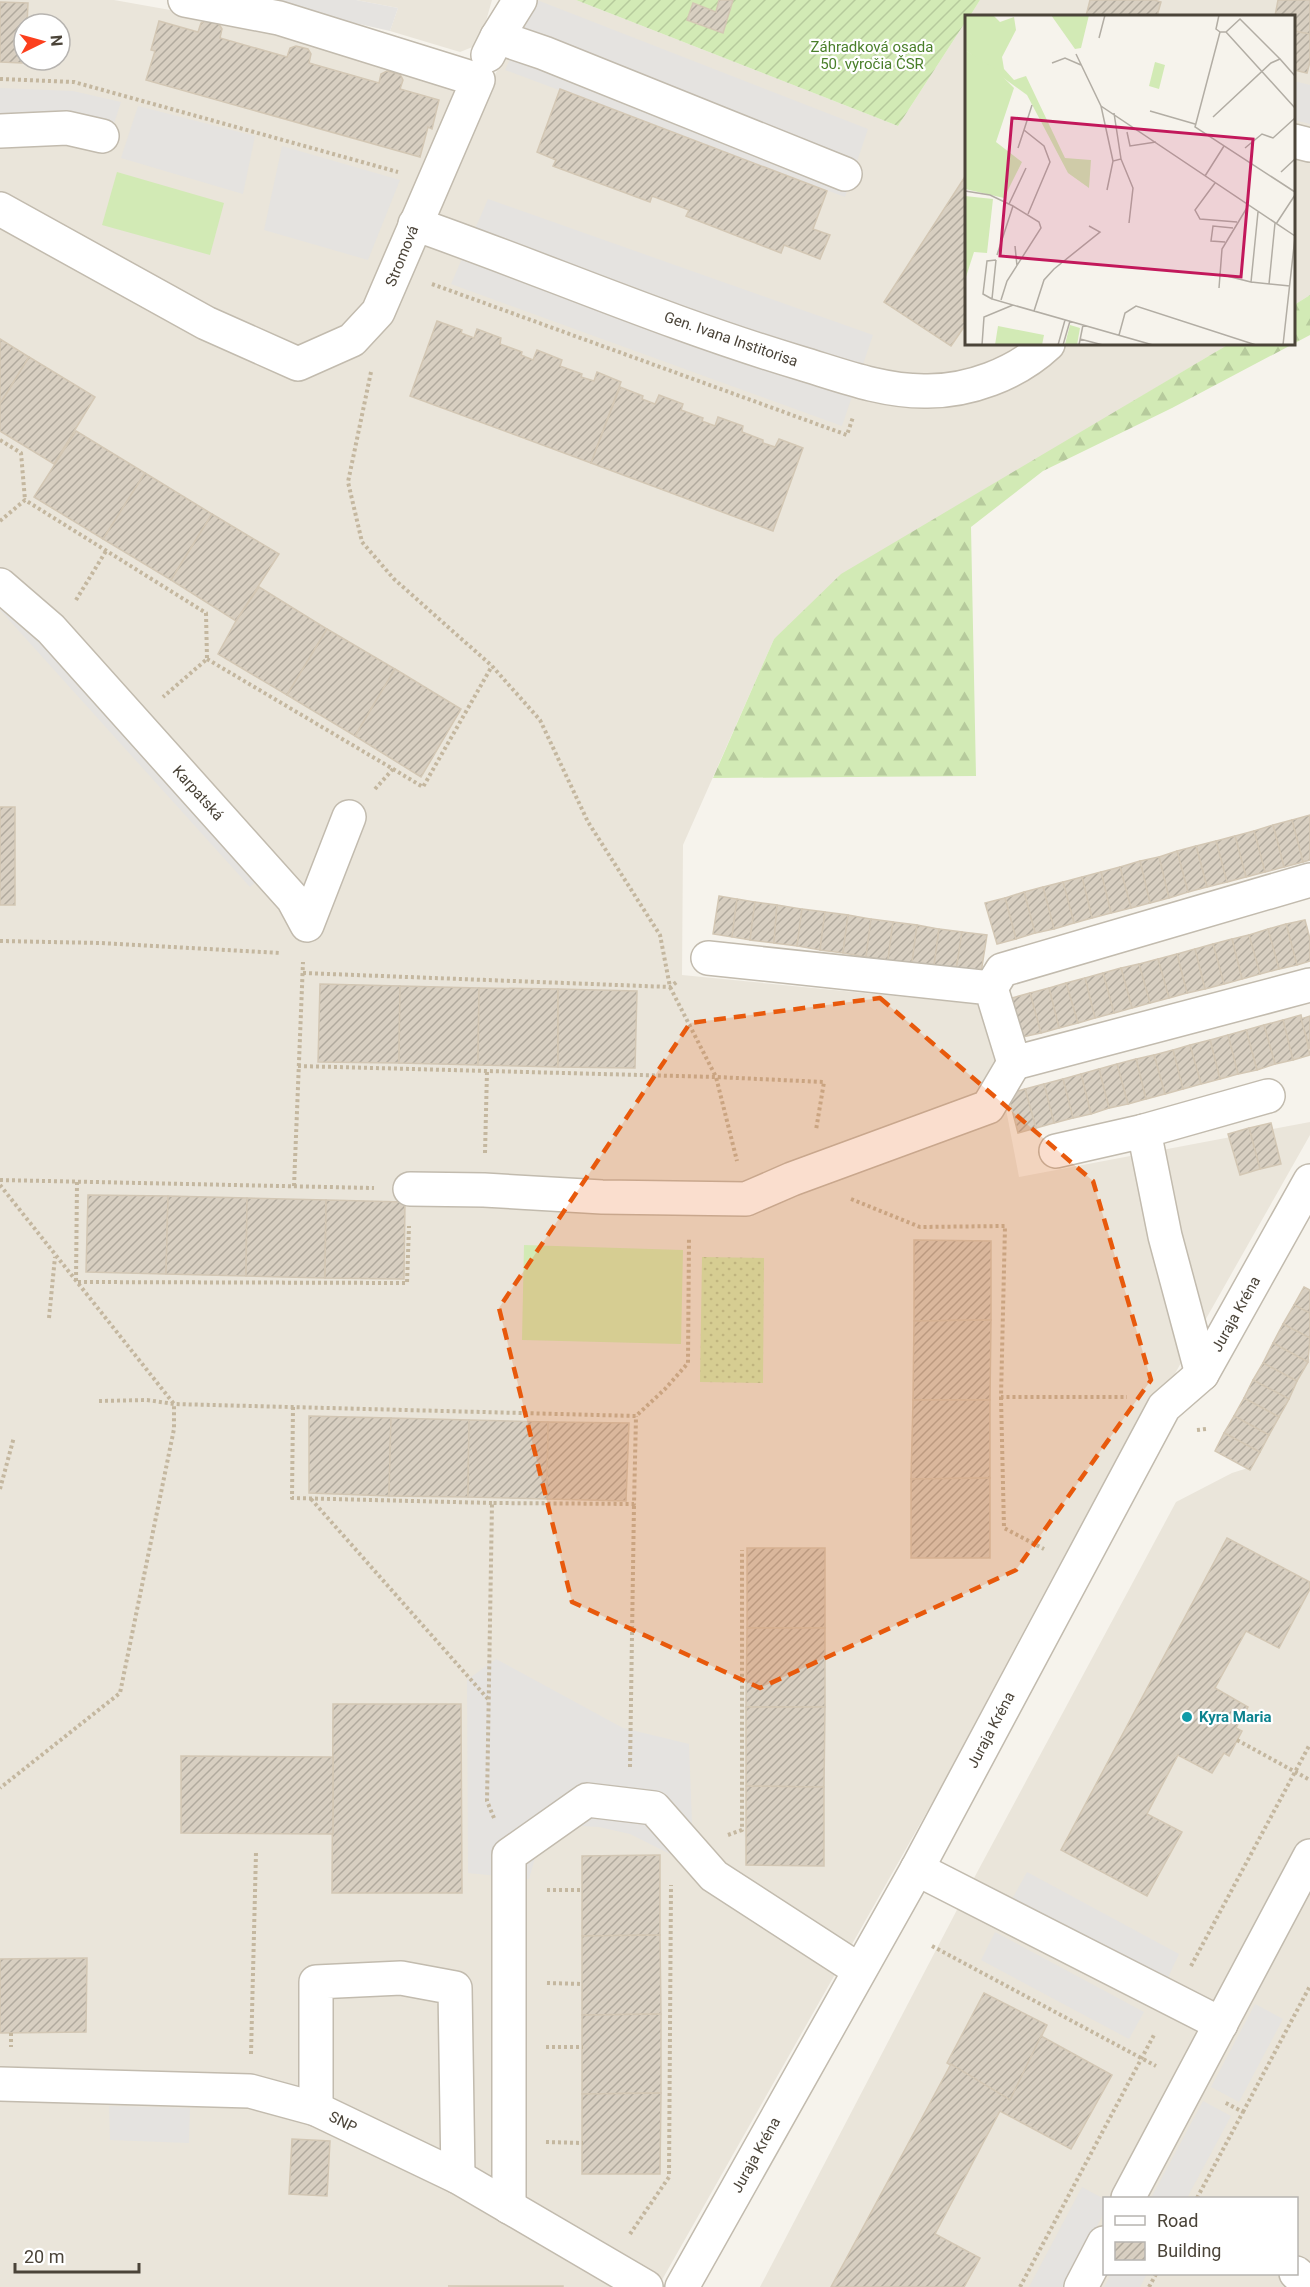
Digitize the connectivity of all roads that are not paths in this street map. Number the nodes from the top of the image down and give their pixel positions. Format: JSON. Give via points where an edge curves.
{"nodes":[{"id":1,"x":185,"y":0,"type":"edge"},
{"id":2,"x":520,"y":0,"type":"edge"},
{"id":3,"x":497,"y":37,"type":"junction"},
{"id":4,"x":478,"y":80,"type":"junction"},
{"id":5,"x":0,"y":131,"type":"edge"},
{"id":6,"x":102,"y":135,"type":"dead end"},
{"id":7,"x":1295,"y":141,"type":"edge"},
{"id":8,"x":1310,"y":145,"type":"edge"},
{"id":9,"x":845,"y":174,"type":"dead end"},
{"id":10,"x":0,"y":209,"type":"edge"},
{"id":11,"x":415,"y":224,"type":"junction"},
{"id":12,"x":1047,"y":345,"type":"edge"},
{"id":13,"x":0,"y":585,"type":"edge"},
{"id":14,"x":349,"y":817,"type":"road end"},
{"id":15,"x":1310,"y":880,"type":"edge"},
{"id":16,"x":708,"y":958,"type":"road end"},
{"id":17,"x":1310,"y":985,"type":"edge"},
{"id":18,"x":991,"y":988,"type":"junction"},
{"id":19,"x":1014,"y":1063,"type":"junction"},
{"id":20,"x":1268,"y":1096,"type":"dead end"},
{"id":21,"x":1144,"y":1131,"type":"junction"},
{"id":22,"x":1056,"y":1151,"type":"dead end"},
{"id":23,"x":1310,"y":1181,"type":"edge"},
{"id":24,"x":410,"y":1189,"type":"road end"},
{"id":25,"x":1203,"y":1374,"type":"junction"},
{"id":26,"x":1310,"y":1856,"type":"edge"},
{"id":27,"x":917,"y":1869,"type":"junction"},
{"id":28,"x":859,"y":1970,"type":"junction"},
{"id":29,"x":1221,"y":2024,"type":"junction"},
{"id":30,"x":1,"y":2089,"type":"edge"},
{"id":31,"x":316,"y":2109,"type":"junction"},
{"id":32,"x":458,"y":2177,"type":"junction"},
{"id":33,"x":1129,"y":2197,"type":"edge"},
{"id":34,"x":508,"y":2207,"type":"junction"},
{"id":35,"x":1103,"y":2245,"type":"edge"},
{"id":36,"x":1298,"y":2275,"type":"edge"},
{"id":37,"x":1310,"y":2285,"type":"edge"},
{"id":38,"x":646,"y":2287,"type":"edge"},
{"id":39,"x":682,"y":2287,"type":"edge"},
{"id":40,"x":1081,"y":2287,"type":"edge"}],
"edges":[{"from":1,"to":4,"type":"street","via":[[279,18]]},
{"from":2,"to":3,"type":"street","name":"Stromová"},
{"from":3,"to":4,"type":"street","name":"Stromová"},
{"from":3,"to":9,"type":"street"},
{"from":4,"to":11,"type":"street","name":"Stromová"},
{"from":5,"to":6,"type":"street","via":[[67,128]]},
{"from":7,"to":8,"type":"street"},
{"from":10,"to":11,"type":"street","name":"Stromová","via":[[206,323],[298,364],[352,340],[378,312]]},
{"from":11,"to":12,"type":"street","name":"Gen. Ivana Institorisa","via":[[743,346],[894,389],[956,388],[986,380],[1015,368]]},
{"from":13,"to":14,"type":"street","name":"Karpatská","via":[[51,629],[293,899],[305,940]]},
{"from":15,"to":18,"type":"street","via":[[1002,970]]},
{"from":16,"to":18,"type":"street"},
{"from":17,"to":19,"type":"street"},
{"from":18,"to":19,"type":"street"},
{"from":19,"to":24,"type":"street","via":[[988,1107],[746,1199]]},
{"from":20,"to":21,"type":"street"},
{"from":21,"to":22,"type":"street"},
{"from":21,"to":25,"type":"street","via":[[1165,1236]]},
{"from":23,"to":25,"type":"street","name":"Juraja Kréna"},
{"from":25,"to":27,"type":"street","name":"Juraja Kréna","via":[[1164,1407]]},
{"from":26,"to":29,"type":"street"},
{"from":27,"to":28,"type":"street","name":"Juraja Kréna"},
{"from":27,"to":29,"type":"street"},
{"from":28,"to":34,"type":"street","via":[[714,1876],[654,1808],[587,1800],[508,1855]]},
{"from":28,"to":39,"type":"street","name":"Juraja Kréna"},
{"from":29,"to":33,"type":"street"},
{"from":30,"to":31,"type":"street","name":"SNP","via":[[250,2091]]},
{"from":31,"to":32,"type":"street","name":"SNP"},
{"from":31,"to":32,"type":"street","via":[[316,1982],[401,1978],[454,1988]]},
{"from":32,"to":34,"type":"street","name":"SNP"},
{"from":34,"to":38,"type":"street","name":"SNP"},
{"from":35,"to":40,"type":"street"},
{"from":36,"to":37,"type":"street"}]}
